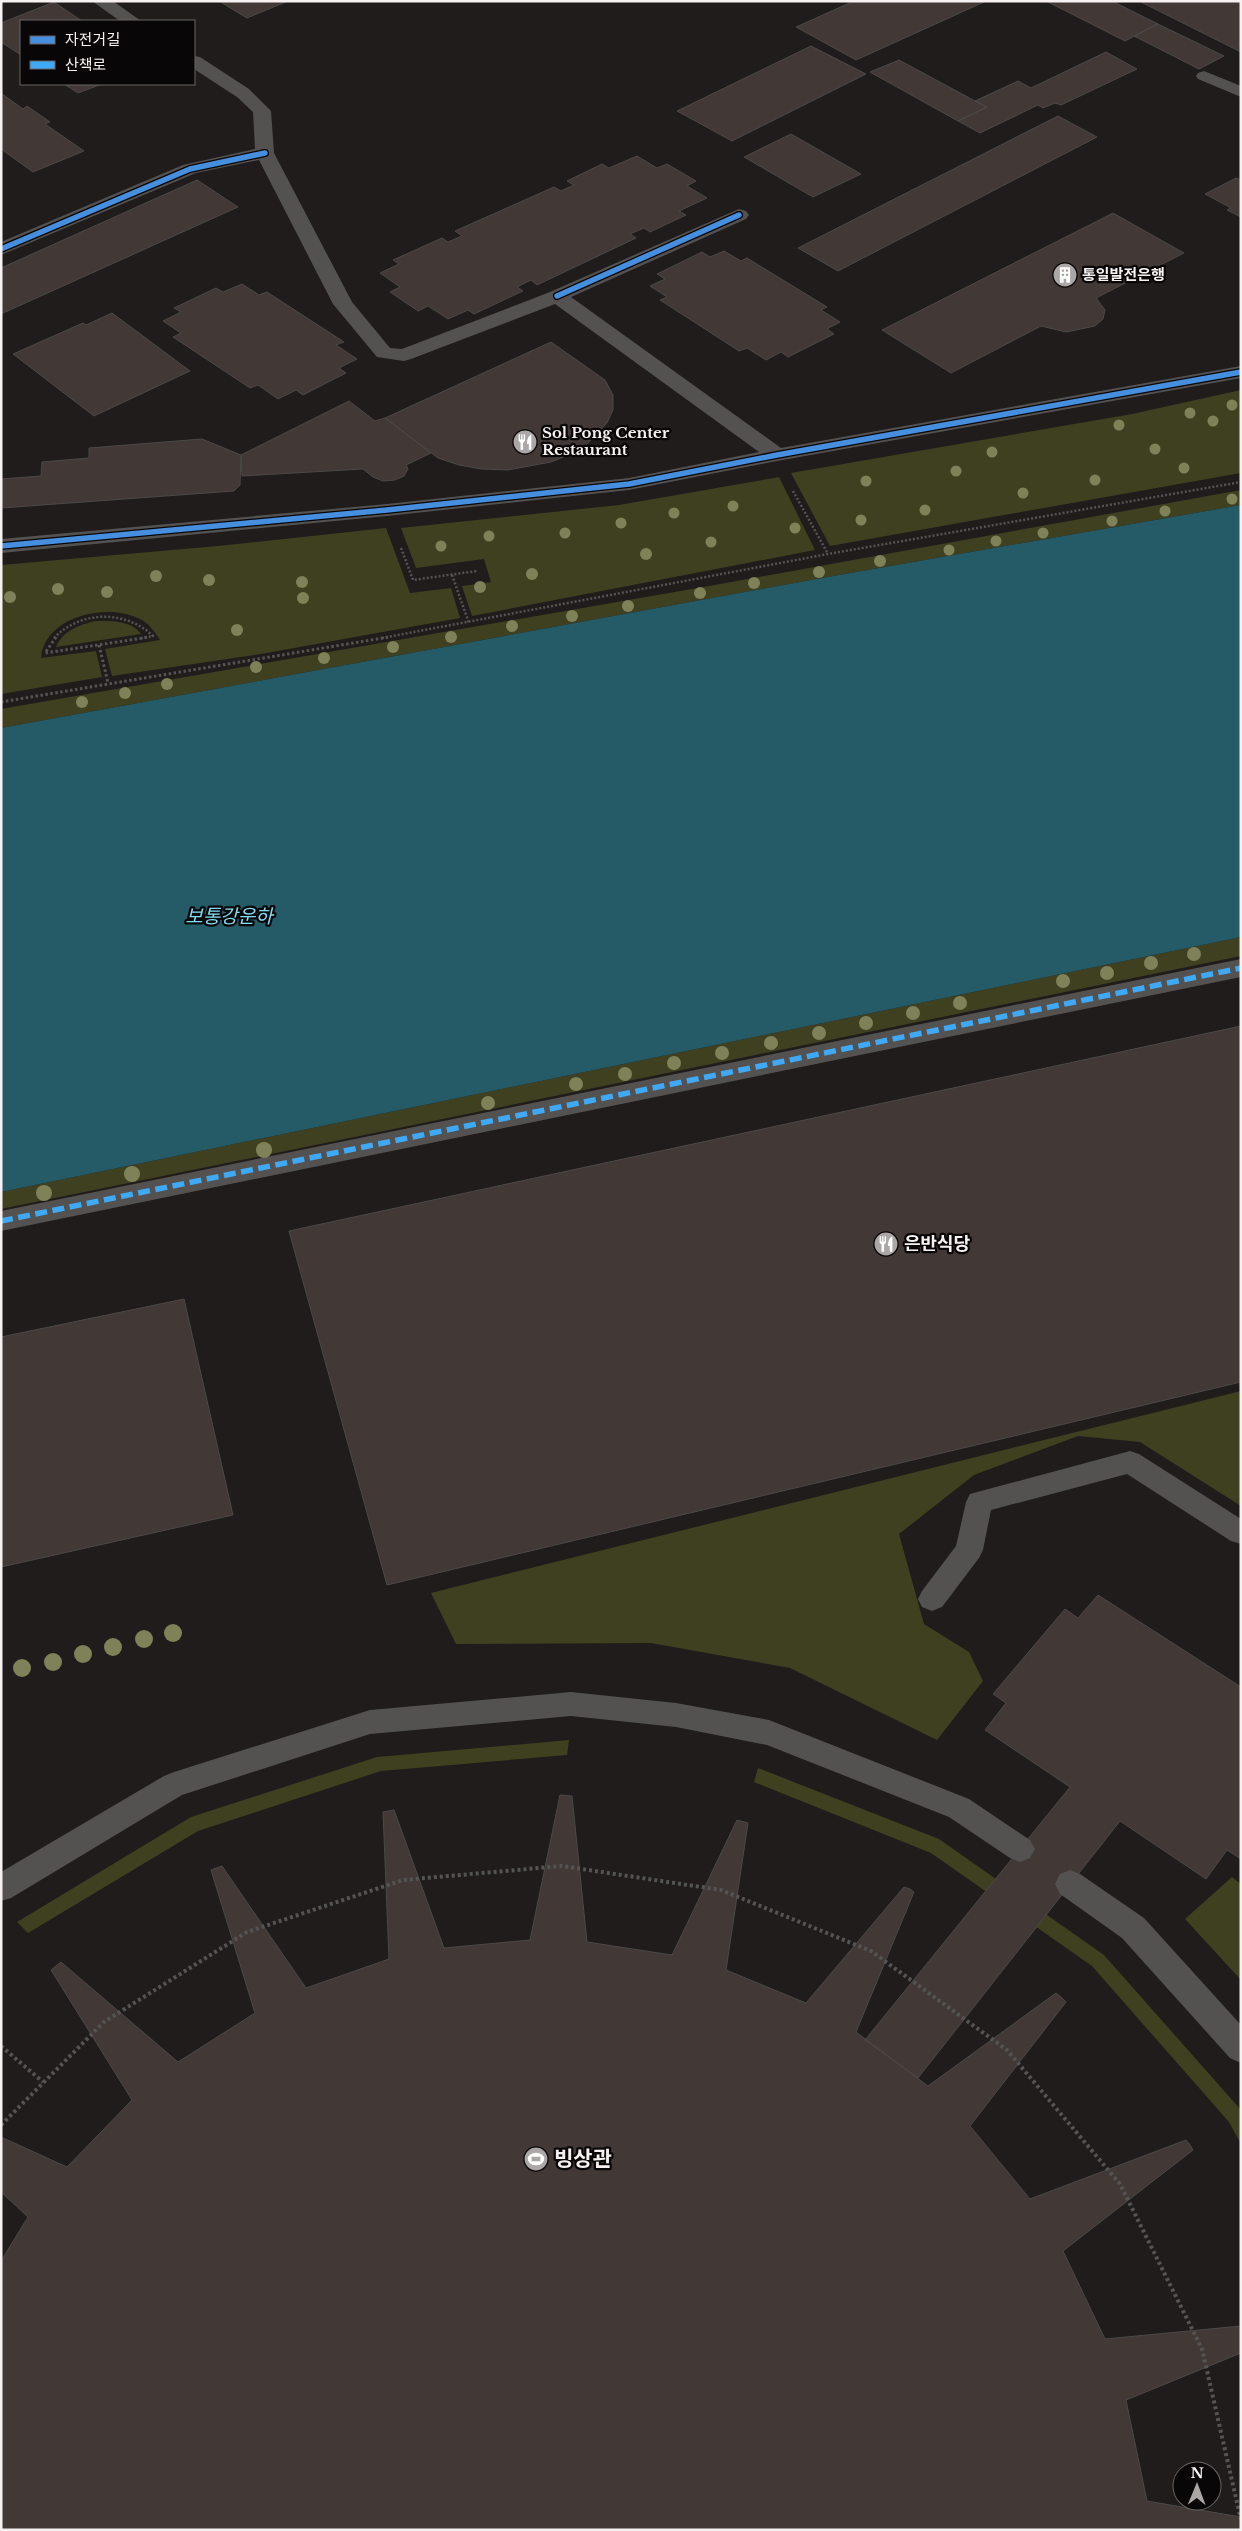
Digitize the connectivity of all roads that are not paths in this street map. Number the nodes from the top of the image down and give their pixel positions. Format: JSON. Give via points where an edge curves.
{"nodes":[{"id":1,"x":102,"y":1,"type":"edge"},
{"id":2,"x":130,"y":20,"type":"edge"},
{"id":3,"x":195,"y":62,"type":"edge"},
{"id":4,"x":1204,"y":76,"type":"dead end"},
{"id":5,"x":1241,"y":92,"type":"edge"},
{"id":6,"x":266,"y":153,"type":"junction"},
{"id":7,"x":739,"y":215,"type":"dead end"},
{"id":8,"x":1,"y":249,"type":"edge"},
{"id":9,"x":557,"y":296,"type":"junction"},
{"id":10,"x":1241,"y":372,"type":"edge"},
{"id":11,"x":777,"y":454,"type":"junction"},
{"id":12,"x":1,"y":546,"type":"edge"},
{"id":13,"x":1241,"y":968,"type":"edge"},
{"id":14,"x":1,"y":1221,"type":"edge"},
{"id":15,"x":1241,"y":1533,"type":"edge"},
{"id":16,"x":932,"y":1599,"type":"dead end"},
{"id":17,"x":1020,"y":1849,"type":"dead end"},
{"id":18,"x":1070,"y":1884,"type":"dead end"},
{"id":19,"x":1,"y":1888,"type":"edge"},
{"id":20,"x":1241,"y":2048,"type":"edge"}],
"edges":[{"from":1,"to":2,"type":"street"},
{"from":3,"to":6,"type":"street","via":[[243,93],[262,111]]},
{"from":4,"to":5,"type":"lane"},
{"from":6,"to":8,"type":"street","via":[[190,169]]},
{"from":6,"to":9,"type":"street","via":[[343,304],[384,354],[404,355]]},
{"from":7,"to":9,"type":"street"},
{"from":9,"to":11,"type":"street"},
{"from":10,"to":11,"type":"street"},
{"from":11,"to":12,"type":"street","via":[[629,484]]},
{"from":13,"to":14,"type":"street"},
{"from":15,"to":16,"type":"lane","via":[[1130,1462],[979,1502],[969,1550]]},
{"from":17,"to":19,"type":"lane","via":[[959,1808],[769,1733],[676,1715],[571,1704],[370,1722],[174,1785]]},
{"from":18,"to":20,"type":"lane","via":[[1133,1928]]}]}
